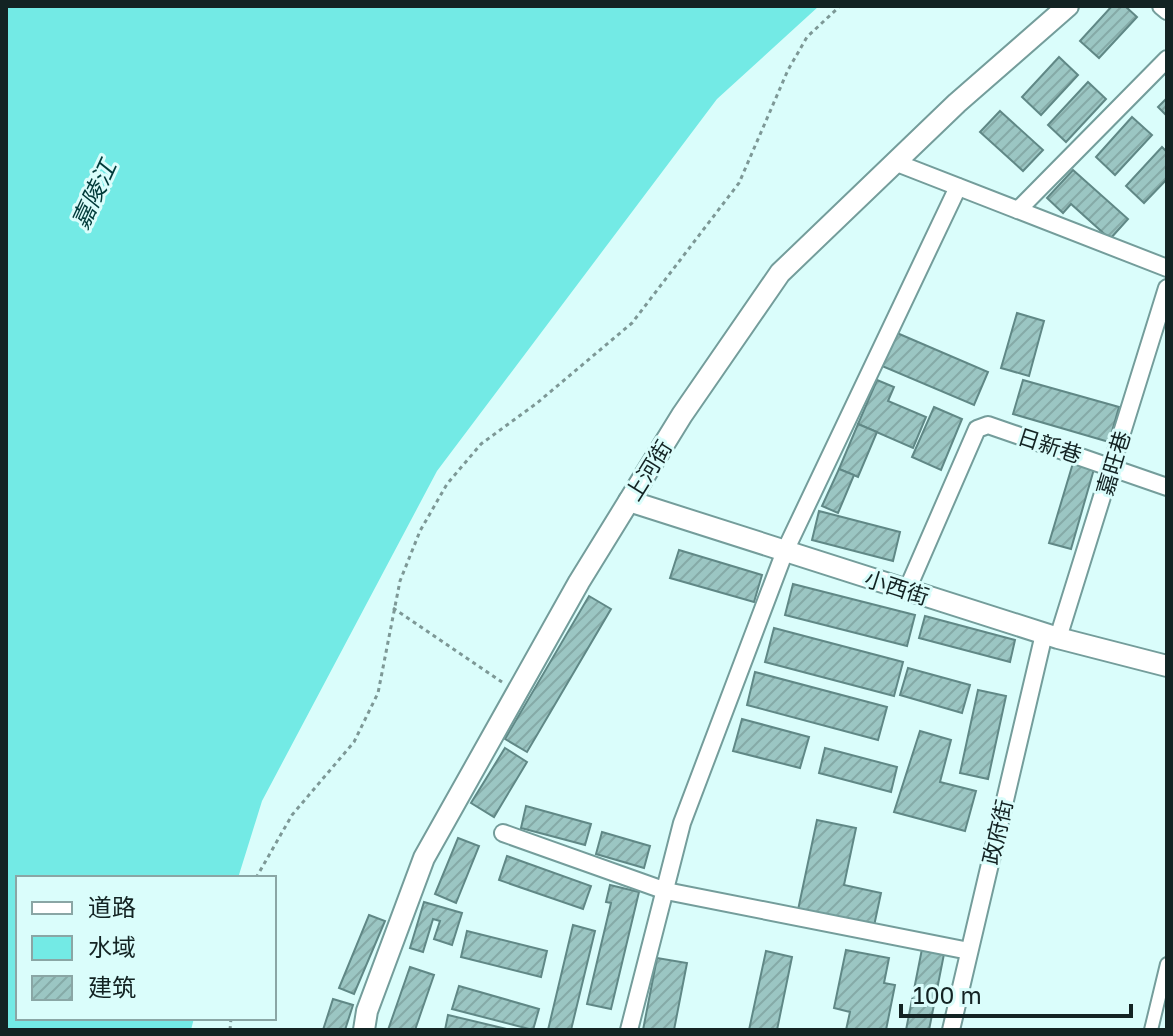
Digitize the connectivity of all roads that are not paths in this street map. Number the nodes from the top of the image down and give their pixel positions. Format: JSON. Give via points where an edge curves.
{"nodes":[{"id":1,"x":1068,"y":6,"type":"edge"},
{"id":2,"x":1161,"y":6,"type":"edge"},
{"id":3,"x":1167,"y":11,"type":"edge"},
{"id":4,"x":1167,"y":59,"type":"edge"},
{"id":5,"x":897,"y":163,"type":"junction"},
{"id":6,"x":958,"y":187,"type":"junction"},
{"id":7,"x":1018,"y":210,"type":"junction"},
{"id":8,"x":1167,"y":268,"type":"edge"},
{"id":9,"x":1167,"y":288,"type":"edge"},
{"id":10,"x":1160,"y":334,"type":"edge"},
{"id":11,"x":1112,"y":465,"type":"junction"},
{"id":12,"x":1167,"y":487,"type":"edge"},
{"id":13,"x":629,"y":501,"type":"junction"},
{"id":14,"x":785,"y":551,"type":"junction"},
{"id":15,"x":907,"y":590,"type":"junction"},
{"id":16,"x":1051,"y":636,"type":"junction"},
{"id":17,"x":1167,"y":666,"type":"edge"},
{"id":18,"x":503,"y":833,"type":"dead end"},
{"id":19,"x":666,"y":891,"type":"junction"},
{"id":20,"x":969,"y":951,"type":"junction"},
{"id":21,"x":1167,"y":964,"type":"edge"},
{"id":22,"x":364,"y":1030,"type":"edge"},
{"id":23,"x":629,"y":1030,"type":"edge"},
{"id":24,"x":951,"y":1030,"type":"edge"},
{"id":25,"x":1151,"y":1030,"type":"edge"}],
"edges":[{"from":1,"to":5,"type":"street","name":"上河街"},
{"from":2,"to":3,"type":"street"},
{"from":4,"to":7,"type":"street"},
{"from":5,"to":6,"type":"street"},
{"from":5,"to":13,"type":"street","name":"上河街","via":[[780,273]]},
{"from":6,"to":7,"type":"street"},
{"from":6,"to":14,"type":"street"},
{"from":7,"to":8,"type":"street"},
{"from":9,"to":10,"type":"street","name":"嘉旺巷"},
{"from":10,"to":11,"type":"street","name":"嘉旺巷"},
{"from":11,"to":12,"type":"street","name":"日新巷"},
{"from":11,"to":15,"type":"street","name":"日新巷","via":[[988,425],[977,429]]},
{"from":11,"to":16,"type":"street","name":"嘉旺巷"},
{"from":13,"to":14,"type":"street","name":"小西街"},
{"from":13,"to":22,"type":"street","name":"上河街","via":[[424,858]]},
{"from":14,"to":15,"type":"street","name":"小西街"},
{"from":14,"to":19,"type":"street","via":[[682,823]]},
{"from":15,"to":16,"type":"street","name":"小西街"},
{"from":16,"to":17,"type":"street","name":"小西街"},
{"from":16,"to":20,"type":"street","name":"政府街"},
{"from":18,"to":19,"type":"street"},
{"from":19,"to":20,"type":"street"},
{"from":19,"to":23,"type":"street"},
{"from":20,"to":24,"type":"street","name":"政府街"},
{"from":21,"to":25,"type":"street"}]}
